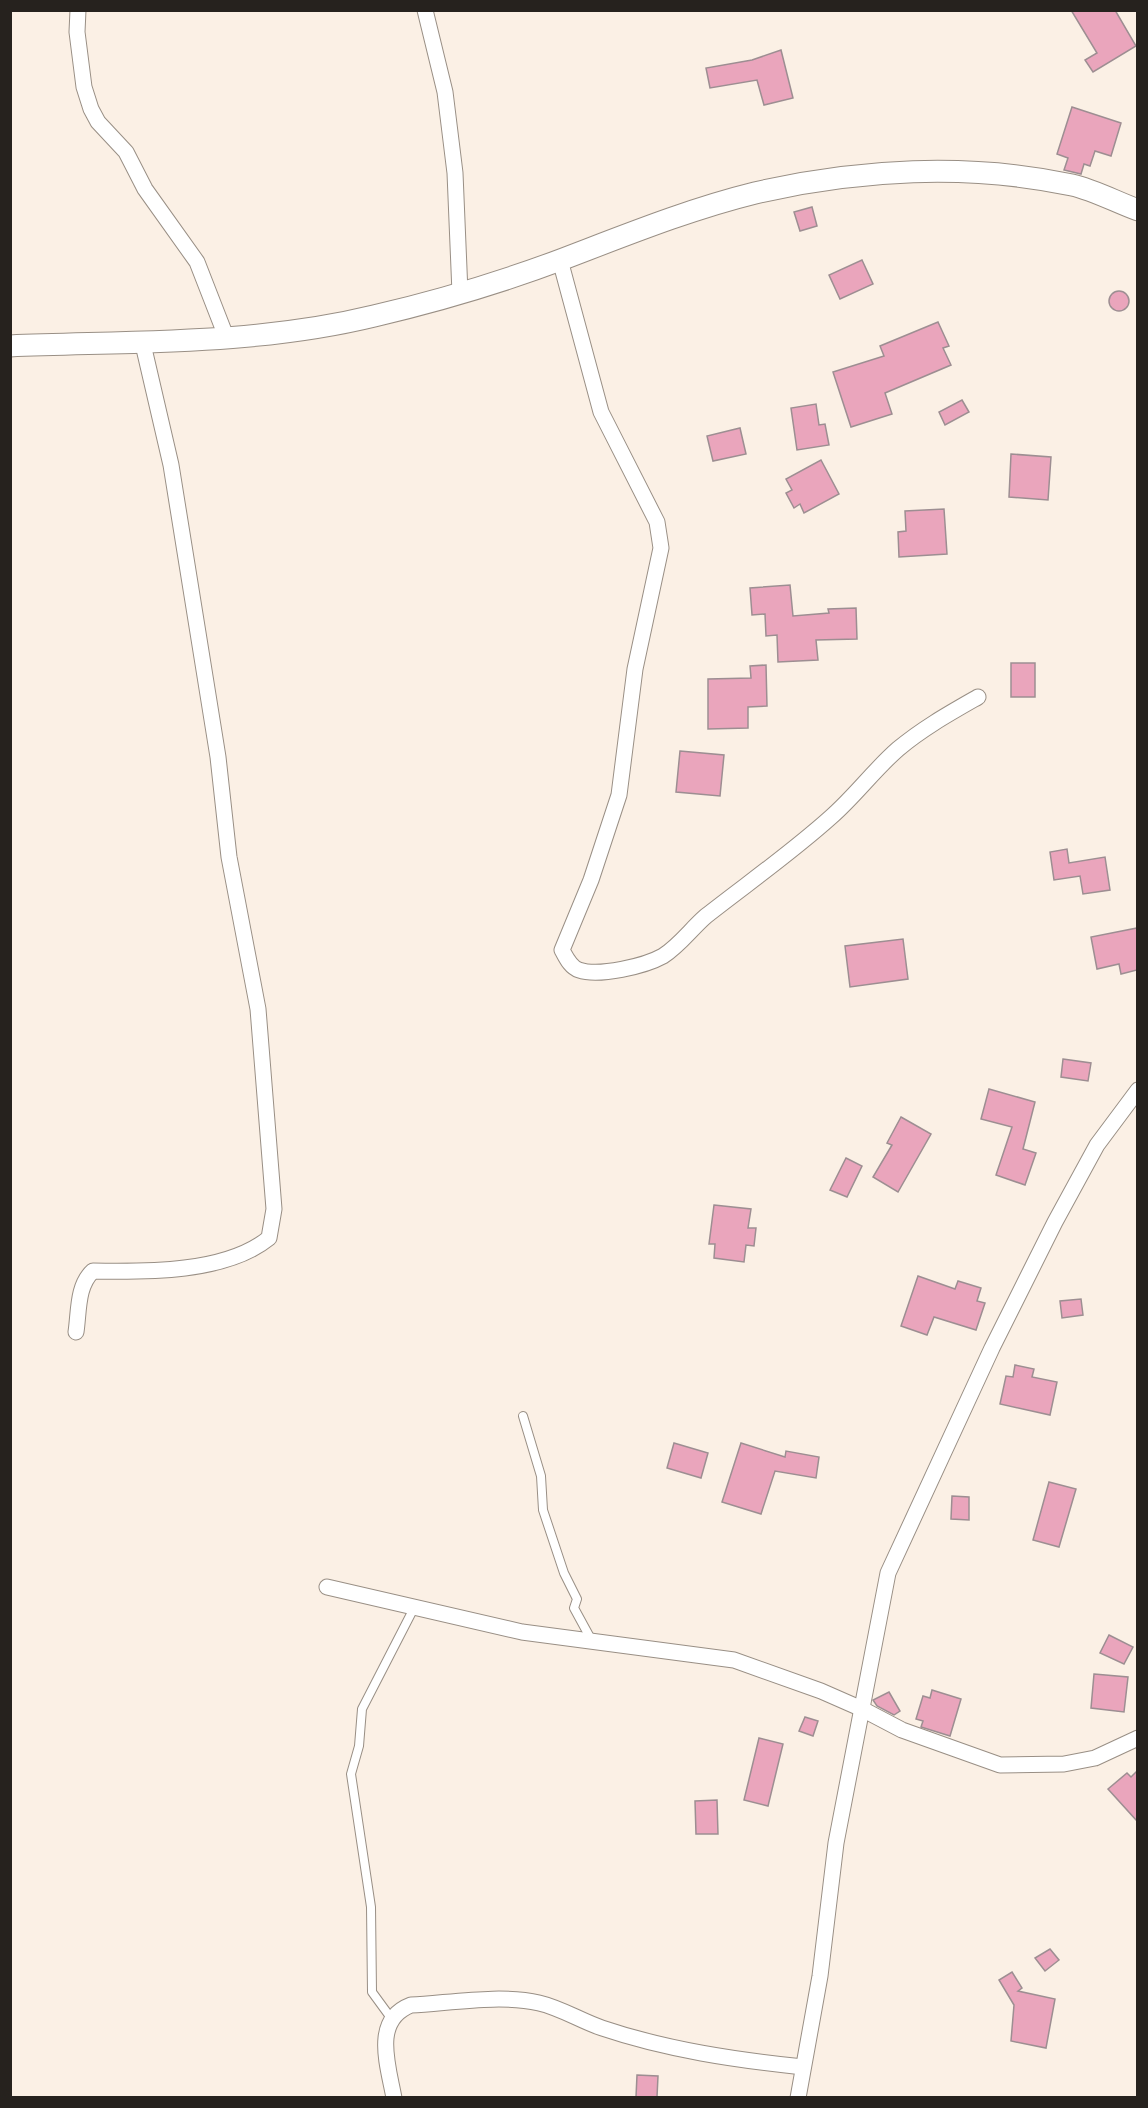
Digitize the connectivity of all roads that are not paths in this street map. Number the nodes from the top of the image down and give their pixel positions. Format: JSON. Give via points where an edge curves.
{"nodes":[{"id":1,"x":78,"y":10,"type":"edge"},
{"id":2,"x":425,"y":10,"type":"edge"},
{"id":3,"x":1137,"y":210,"type":"edge"},
{"id":4,"x":560,"y":260,"type":"junction"},
{"id":5,"x":460,"y":293,"type":"junction"},
{"id":6,"x":227,"y":339,"type":"junction"},
{"id":7,"x":142,"y":340,"type":"junction"},
{"id":8,"x":10,"y":346,"type":"edge"},
{"id":9,"x":978,"y":697,"type":"dead end"},
{"id":10,"x":1137,"y":1090,"type":"edge"},
{"id":11,"x":76,"y":1332,"type":"dead end"},
{"id":12,"x":523,"y":1416,"type":"dead end"},
{"id":13,"x":327,"y":1587,"type":"dead end"},
{"id":14,"x":414,"y":1608,"type":"junction"},
{"id":15,"x":592,"y":1641,"type":"junction"},
{"id":16,"x":862,"y":1709,"type":"junction"},
{"id":17,"x":1137,"y":1738,"type":"edge"},
{"id":18,"x":391,"y":2018,"type":"junction"},
{"id":19,"x":803,"y":2067,"type":"junction"},
{"id":20,"x":394,"y":2097,"type":"edge"},
{"id":21,"x":798,"y":2097,"type":"edge"}],
"edges":[{"from":1,"to":6,"type":"street","via":[[84,87],[91,109],[126,152],[145,189],[197,262]]},
{"from":2,"to":5,"type":"street","via":[[445,92],[455,173]]},
{"from":3,"to":4,"type":"street","via":[[1074,186],[975,171],[847,176],[755,194],[639,229]]},
{"from":4,"to":5,"type":"street"},
{"from":4,"to":9,"type":"street","via":[[601,412],[657,522],[661,548],[635,669],[619,795],[591,880],[562,950],[568,963],[578,970],[597,972],[636,967],[662,956],[818,829],[897,750],[937,720]]},
{"from":5,"to":6,"type":"street","via":[[310,330]]},
{"from":6,"to":7,"type":"street"},
{"from":7,"to":8,"type":"street"},
{"from":7,"to":11,"type":"street","via":[[171,465],[218,757],[230,857],[258,1009],[273,1209],[269,1238],[255,1250],[176,1271],[93,1271],[81,1291]]},
{"from":10,"to":16,"type":"street","via":[[1097,1145],[1055,1222],[888,1573]]},
{"from":12,"to":15,"type":"lane","via":[[541,1476],[543,1510],[577,1599],[574,1608]]},
{"from":13,"to":14,"type":"street"},
{"from":14,"to":15,"type":"street","via":[[522,1632]]},
{"from":14,"to":18,"type":"lane","via":[[362,1709],[359,1746],[351,1774],[371,1907],[372,1992]]},
{"from":15,"to":16,"type":"street","via":[[734,1660]]},
{"from":16,"to":17,"type":"street","via":[[902,1731],[1000,1765],[1064,1764],[1095,1758]]},
{"from":16,"to":19,"type":"street","via":[[836,1843],[820,1976]]},
{"from":18,"to":19,"type":"street","via":[[411,2005],[517,2000],[539,2003],[603,2028],[695,2052]]},
{"from":18,"to":20,"type":"street","via":[[385,2034]]},
{"from":19,"to":21,"type":"street"}]}
